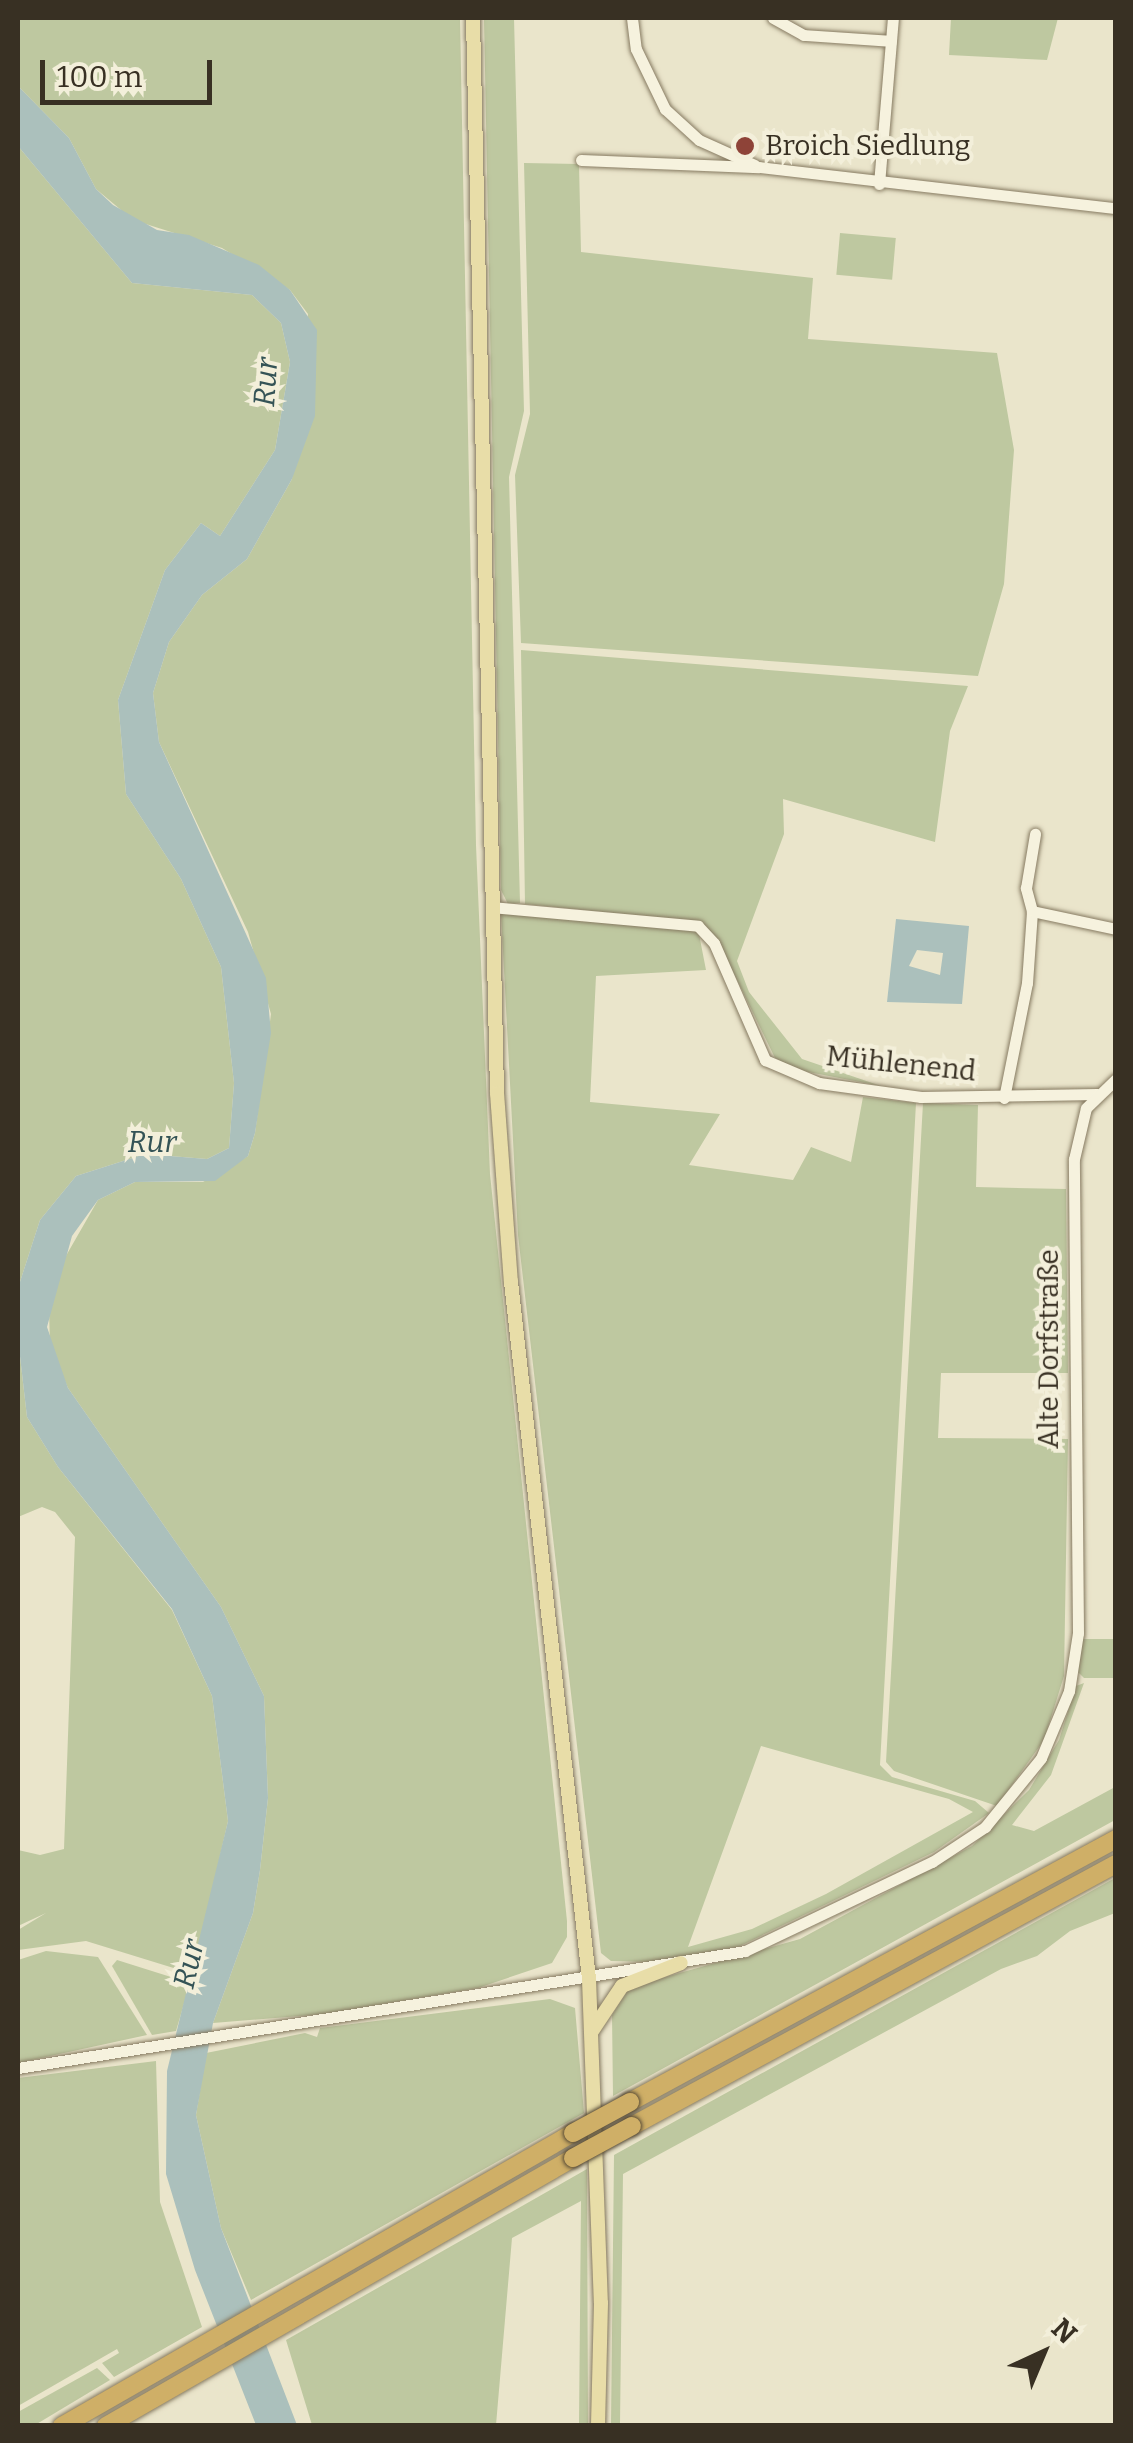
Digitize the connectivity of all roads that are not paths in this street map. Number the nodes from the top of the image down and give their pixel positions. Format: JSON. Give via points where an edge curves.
{"nodes":[{"id":1,"x":473,"y":18,"type":"edge"},
{"id":2,"x":632,"y":18,"type":"edge"},
{"id":3,"x":773,"y":18,"type":"edge"},
{"id":4,"x":893,"y":18,"type":"edge"},
{"id":5,"x":891,"y":42,"type":"junction"},
{"id":6,"x":581,"y":160,"type":"dead end"},
{"id":7,"x":759,"y":167,"type":"junction"},
{"id":8,"x":879,"y":184,"type":"junction"},
{"id":9,"x":1116,"y":208,"type":"edge"},
{"id":10,"x":1035,"y":834,"type":"dead end"},
{"id":11,"x":491,"y":907,"type":"junction"},
{"id":12,"x":1032,"y":911,"type":"junction"},
{"id":13,"x":1116,"y":928,"type":"edge"},
{"id":14,"x":1116,"y":1079,"type":"edge"},
{"id":15,"x":1097,"y":1094,"type":"junction"},
{"id":16,"x":1004,"y":1098,"type":"junction"},
{"id":17,"x":1116,"y":1839,"type":"edge"},
{"id":18,"x":1116,"y":1864,"type":"edge"},
{"id":19,"x":681,"y":1964,"type":"junction"},
{"id":20,"x":589,"y":1979,"type":"junction"},
{"id":21,"x":592,"y":2031,"type":"junction"},
{"id":22,"x":18,"y":2068,"type":"edge"},
{"id":23,"x":62,"y":2426,"type":"edge"},
{"id":24,"x":106,"y":2426,"type":"edge"},
{"id":25,"x":598,"y":2426,"type":"edge"}],
"edges":[{"from":1,"to":11,"type":"main road"},
{"from":2,"to":7,"type":"street","via":[[636,49],[665,109],[700,140]]},
{"from":3,"to":5,"type":"street","via":[[804,35]]},
{"from":4,"to":5,"type":"street"},
{"from":5,"to":8,"type":"street"},
{"from":6,"to":7,"type":"street"},
{"from":7,"to":8,"type":"street"},
{"from":8,"to":9,"type":"street"},
{"from":10,"to":12,"type":"street","via":[[1026,888]]},
{"from":11,"to":16,"type":"street","name":"Mühlenend","via":[[698,926],[714,943],[770,1066],[819,1083],[921,1097]]},
{"from":11,"to":20,"type":"main road","via":[[511,1282]]},
{"from":12,"to":13,"type":"street"},
{"from":12,"to":16,"type":"street","via":[[1027,983]]},
{"from":14,"to":15,"type":"street","name":"Alte Dorfstraße"},
{"from":15,"to":16,"type":"street","name":"Mühlenend"},
{"from":15,"to":19,"type":"street","name":"Alte Dorfstraße","via":[[1082,1118],[1074,1159],[1078,1634],[1054,1733],[1025,1782],[984,1827],[932,1862],[787,1935]]},
{"from":17,"to":23,"type":"highway","bridge":true,"via":[[573,2133]]},
{"from":18,"to":24,"type":"highway","bridge":true,"via":[[573,2158]]},
{"from":19,"to":20,"type":"street","name":"Alte Dorfstraße"},
{"from":19,"to":21,"type":"main road","via":[[622,1986]]},
{"from":20,"to":21,"type":"main road"},
{"from":20,"to":22,"type":"street","name":"Alte Dorfstraße"},
{"from":21,"to":25,"type":"main road"}]}
